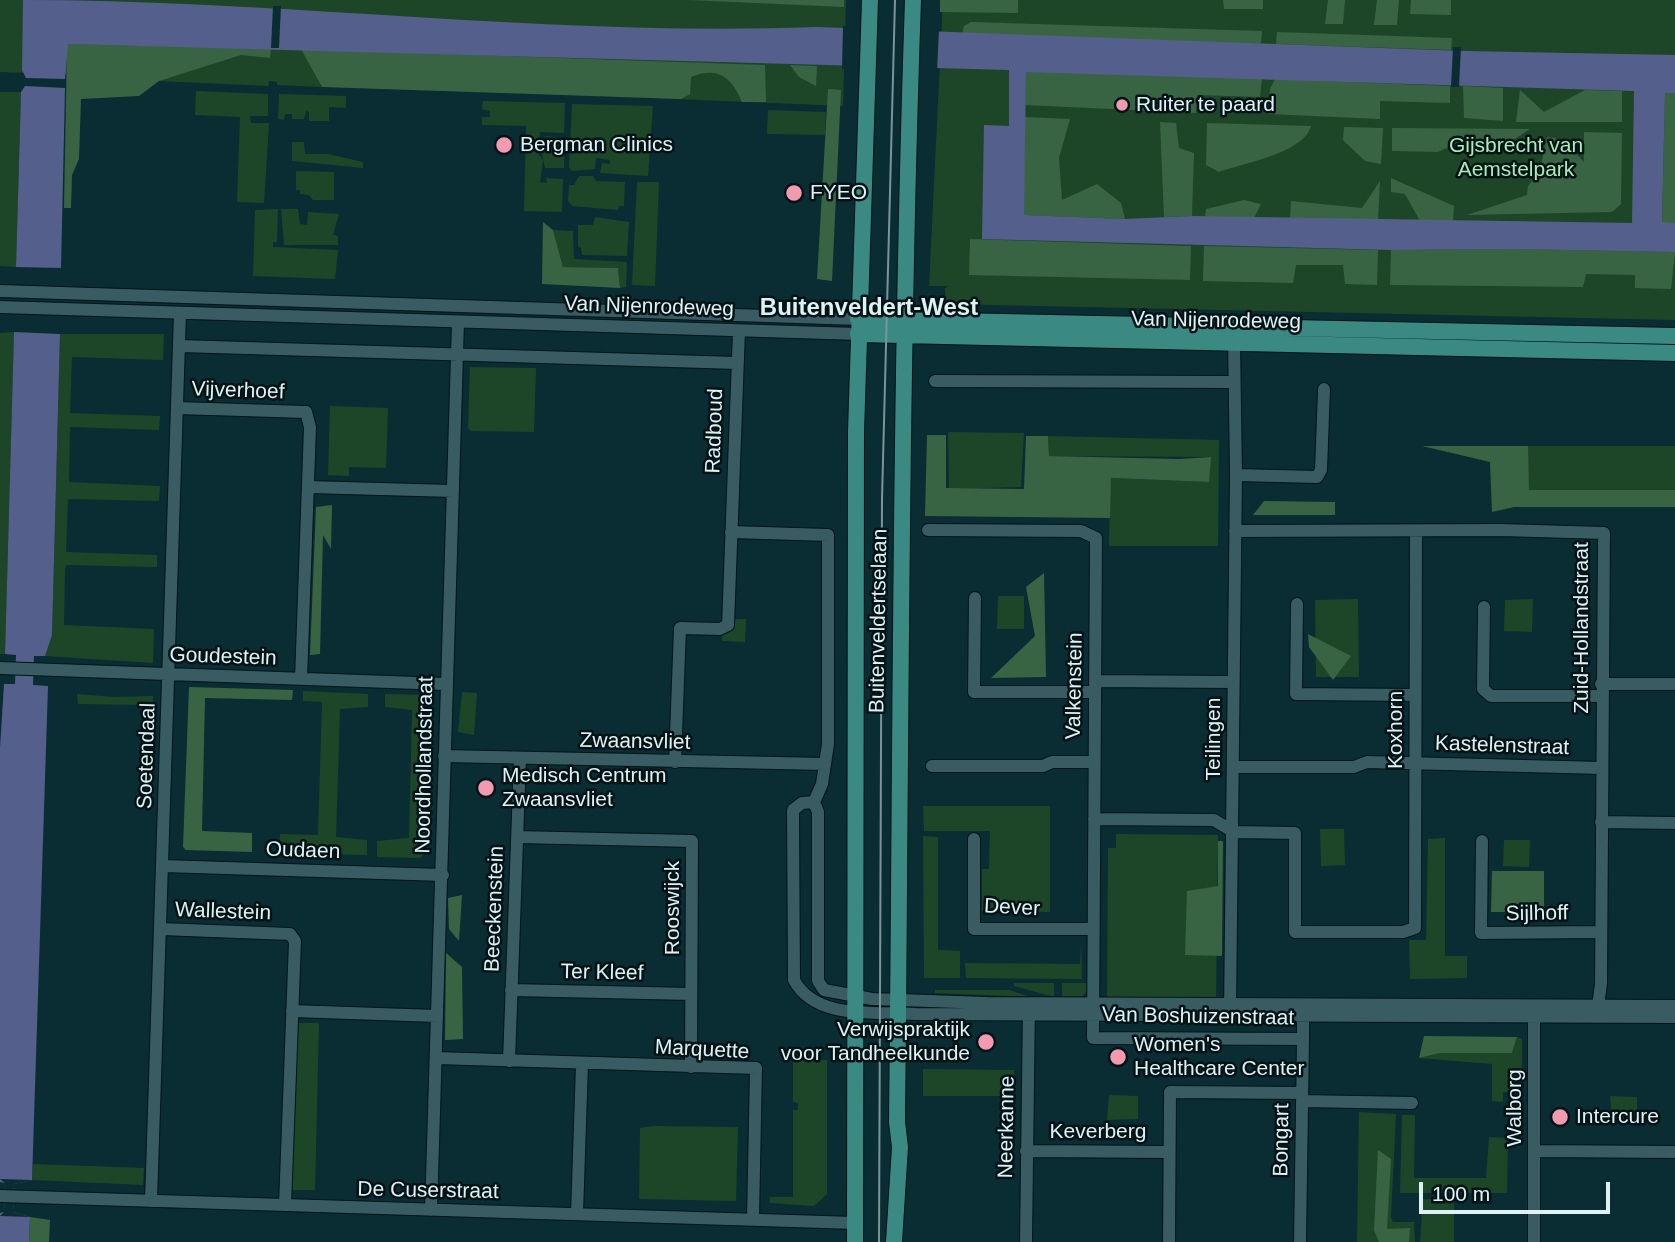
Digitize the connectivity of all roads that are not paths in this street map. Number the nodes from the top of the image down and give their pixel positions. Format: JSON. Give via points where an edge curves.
{"nodes":[{"id":1,"x":870,"y":0,"type":"edge"},
{"id":2,"x":913,"y":0,"type":"edge"},
{"id":3,"x":0,"y":291,"type":"edge"},
{"id":4,"x":0,"y":307,"type":"edge"},
{"id":5,"x":180,"y":313,"type":"junction"},
{"id":6,"x":458,"y":321,"type":"junction"},
{"id":7,"x":858,"y":326,"type":"junction"},
{"id":8,"x":904,"y":327,"type":"junction"},
{"id":9,"x":739,"y":331,"type":"junction"},
{"id":10,"x":1234,"y":334,"type":"junction"},
{"id":11,"x":1675,"y":336,"type":"edge"},
{"id":12,"x":180,"y":346,"type":"junction"},
{"id":13,"x":1675,"y":353,"type":"edge"},
{"id":14,"x":458,"y":354,"type":"junction"},
{"id":15,"x":737,"y":362,"type":"junction"},
{"id":16,"x":935,"y":381,"type":"dead end"},
{"id":17,"x":1233,"y":382,"type":"junction"},
{"id":18,"x":1324,"y":389,"type":"dead end"},
{"id":19,"x":177,"y":408,"type":"junction"},
{"id":20,"x":1236,"y":475,"type":"junction"},
{"id":21,"x":308,"y":487,"type":"junction"},
{"id":22,"x":453,"y":491,"type":"junction"},
{"id":23,"x":928,"y":530,"type":"dead end"},
{"id":24,"x":1235,"y":531,"type":"junction"},
{"id":25,"x":731,"y":532,"type":"junction"},
{"id":26,"x":1416,"y":532,"type":"junction"},
{"id":27,"x":975,"y":598,"type":"dead end"},
{"id":28,"x":1297,"y":604,"type":"dead end"},
{"id":29,"x":1483,"y":607,"type":"dead end"},
{"id":30,"x":0,"y":668,"type":"edge"},
{"id":31,"x":169,"y":674,"type":"junction"},
{"id":32,"x":301,"y":679,"type":"junction"},
{"id":33,"x":1234,"y":682,"type":"junction"},
{"id":34,"x":445,"y":684,"type":"junction"},
{"id":35,"x":1675,"y":684,"type":"edge"},
{"id":36,"x":1095,"y":686,"type":"junction"},
{"id":37,"x":1602,"y":690,"type":"junction"},
{"id":38,"x":1415,"y":695,"type":"junction"},
{"id":39,"x":444,"y":756,"type":"junction"},
{"id":40,"x":520,"y":758,"type":"junction"},
{"id":41,"x":675,"y":762,"type":"junction"},
{"id":42,"x":1093,"y":762,"type":"junction"},
{"id":43,"x":1415,"y":763,"type":"junction"},
{"id":44,"x":825,"y":764,"type":"junction"},
{"id":45,"x":932,"y":766,"type":"dead end"},
{"id":46,"x":1233,"y":767,"type":"junction"},
{"id":47,"x":1602,"y":768,"type":"junction"},
{"id":48,"x":814,"y":802,"type":"junction"},
{"id":49,"x":1094,"y":819,"type":"junction"},
{"id":50,"x":1601,"y":822,"type":"junction"},
{"id":51,"x":1675,"y":823,"type":"edge"},
{"id":52,"x":1234,"y":832,"type":"junction"},
{"id":53,"x":517,"y":837,"type":"junction"},
{"id":54,"x":974,"y":838,"type":"dead end"},
{"id":55,"x":1482,"y":841,"type":"dead end"},
{"id":56,"x":163,"y":866,"type":"junction"},
{"id":57,"x":443,"y":875,"type":"junction"},
{"id":58,"x":161,"y":929,"type":"junction"},
{"id":59,"x":1093,"y":929,"type":"junction"},
{"id":60,"x":1601,"y":932,"type":"junction"},
{"id":61,"x":793,"y":956,"type":"junction"},
{"id":62,"x":818,"y":957,"type":"junction"},
{"id":63,"x":511,"y":990,"type":"junction"},
{"id":64,"x":691,"y":994,"type":"junction"},
{"id":65,"x":854,"y":1003,"type":"junction"},
{"id":66,"x":898,"y":1006,"type":"junction"},
{"id":67,"x":1675,"y":1006,"type":"edge"},
{"id":68,"x":1029,"y":1008,"type":"junction"},
{"id":69,"x":1092,"y":1008,"type":"junction"},
{"id":70,"x":1230,"y":1010,"type":"junction"},
{"id":71,"x":1303,"y":1010,"type":"junction"},
{"id":72,"x":292,"y":1011,"type":"junction"},
{"id":73,"x":1534,"y":1011,"type":"junction"},
{"id":74,"x":1597,"y":1011,"type":"junction"},
{"id":75,"x":437,"y":1016,"type":"junction"},
{"id":76,"x":1675,"y":1017,"type":"edge"},
{"id":77,"x":1303,"y":1039,"type":"junction"},
{"id":78,"x":436,"y":1058,"type":"junction"},
{"id":79,"x":509,"y":1061,"type":"junction"},
{"id":80,"x":582,"y":1064,"type":"junction"},
{"id":81,"x":691,"y":1067,"type":"junction"},
{"id":82,"x":1302,"y":1097,"type":"junction"},
{"id":83,"x":1412,"y":1103,"type":"dead end"},
{"id":84,"x":1026,"y":1151,"type":"junction"},
{"id":85,"x":1535,"y":1151,"type":"junction"},
{"id":86,"x":1170,"y":1152,"type":"junction"},
{"id":87,"x":1675,"y":1152,"type":"edge"},
{"id":88,"x":6,"y":1196,"type":"edge"},
{"id":89,"x":151,"y":1201,"type":"junction"},
{"id":90,"x":285,"y":1205,"type":"junction"},
{"id":91,"x":431,"y":1210,"type":"junction"},
{"id":92,"x":577,"y":1214,"type":"junction"},
{"id":93,"x":753,"y":1219,"type":"junction"},
{"id":94,"x":855,"y":1223,"type":"junction"},
{"id":95,"x":855,"y":1242,"type":"edge"},
{"id":96,"x":894,"y":1242,"type":"edge"},
{"id":97,"x":1026,"y":1242,"type":"edge"},
{"id":98,"x":1168,"y":1242,"type":"edge"},
{"id":99,"x":1300,"y":1242,"type":"edge"},
{"id":100,"x":1534,"y":1242,"type":"edge"}],
"edges":[{"from":1,"to":7,"type":"main road","name":"Buitenveldertselaan"},
{"from":2,"to":8,"type":"main road","name":"Buitenveldertselaan"},
{"from":3,"to":7,"type":"street","name":"Van Nijenrodeweg"},
{"from":4,"to":5,"type":"street","name":"Van Nijenrodeweg"},
{"from":5,"to":6,"type":"street","name":"Van Nijenrodeweg"},
{"from":5,"to":12,"type":"street","name":"Soetendaal"},
{"from":6,"to":9,"type":"street","name":"Van Nijenrodeweg"},
{"from":6,"to":14,"type":"street","name":"Noordhollandstraat"},
{"from":7,"to":8,"type":"main road","name":"Van Nijenrodeweg"},
{"from":7,"to":9,"type":"street","name":"Van Nijenrodeweg"},
{"from":7,"to":65,"type":"main road","name":"Buitenveldertselaan"},
{"from":8,"to":10,"type":"main road","name":"Van Nijenrodeweg"},
{"from":8,"to":66,"type":"main road","name":"Buitenveldertselaan"},
{"from":9,"to":15,"type":"street","name":"Radboud"},
{"from":10,"to":11,"type":"main road","name":"Van Nijenrodeweg"},
{"from":10,"to":13,"type":"main road","name":"Van Nijenrodeweg"},
{"from":10,"to":17,"type":"street","name":"Teilingen"},
{"from":12,"to":14,"type":"street"},
{"from":12,"to":19,"type":"street","name":"Soetendaal"},
{"from":14,"to":15,"type":"street"},
{"from":14,"to":22,"type":"street","name":"Noordhollandstraat"},
{"from":15,"to":25,"type":"street","name":"Radboud"},
{"from":16,"to":17,"type":"street"},
{"from":17,"to":20,"type":"street","name":"Teilingen"},
{"from":18,"to":20,"type":"street","via":[[1317,477]]},
{"from":19,"to":21,"type":"street","name":"Vijverhoef","via":[[306,412],[310,427]]},
{"from":19,"to":31,"type":"street","name":"Soetendaal"},
{"from":20,"to":24,"type":"street","name":"Teilingen"},
{"from":21,"to":22,"type":"street"},
{"from":21,"to":32,"type":"street","name":"Vijverhoef"},
{"from":22,"to":34,"type":"street","name":"Noordhollandstraat"},
{"from":23,"to":36,"type":"street","name":"Valkenstein","via":[[1081,531],[1096,538]]},
{"from":24,"to":26,"type":"street","name":"Zuid-Hollandstraat"},
{"from":24,"to":33,"type":"street","name":"Teilingen"},
{"from":25,"to":41,"type":"street","name":"Radboud","via":[[727,625],[720,629],[680,628]]},
{"from":25,"to":44,"type":"street","via":[[828,535]]},
{"from":26,"to":37,"type":"street","name":"Zuid-Hollandstraat","via":[[1604,533]]},
{"from":26,"to":38,"type":"street","name":"Koxhorn"},
{"from":27,"to":36,"type":"street","via":[[974,692]]},
{"from":28,"to":38,"type":"street","via":[[1296,694]]},
{"from":29,"to":37,"type":"street","via":[[1483,689],[1491,696]]},
{"from":30,"to":31,"type":"street","name":"Goudestein"},
{"from":31,"to":32,"type":"street","name":"Goudestein"},
{"from":31,"to":56,"type":"street","name":"Soetendaal"},
{"from":32,"to":34,"type":"street","name":"Goudestein"},
{"from":33,"to":36,"type":"street"},
{"from":33,"to":46,"type":"street","name":"Teilingen"},
{"from":34,"to":39,"type":"street","name":"Noordhollandstraat"},
{"from":35,"to":37,"type":"street"},
{"from":36,"to":42,"type":"street","name":"Valkenstein"},
{"from":37,"to":47,"type":"street","name":"Zuid-Hollandstraat"},
{"from":38,"to":43,"type":"street","name":"Koxhorn"},
{"from":39,"to":40,"type":"street","name":"Zwaansvliet"},
{"from":39,"to":57,"type":"street","name":"Noordhollandstraat"},
{"from":40,"to":41,"type":"street","name":"Zwaansvliet"},
{"from":40,"to":53,"type":"street","name":"Beeckenstein"},
{"from":41,"to":44,"type":"street","name":"Zwaansvliet"},
{"from":42,"to":45,"type":"street"},
{"from":42,"to":49,"type":"street","name":"Valkenstein"},
{"from":43,"to":46,"type":"street","name":"Kastelenstraat"},
{"from":43,"to":47,"type":"street","name":"Kastelenstraat"},
{"from":43,"to":52,"type":"street","name":"Koxhorn","via":[[1415,928],[1403,932],[1295,932],[1295,833]]},
{"from":44,"to":48,"type":"street"},
{"from":46,"to":52,"type":"street","name":"Teilingen"},
{"from":47,"to":50,"type":"street","name":"Zuid-Hollandstraat"},
{"from":48,"to":61,"type":"street","via":[[793,810]]},
{"from":48,"to":62,"type":"street","via":[[818,813]]},
{"from":49,"to":52,"type":"street","via":[[1214,820]]},
{"from":49,"to":59,"type":"street","name":"Valkenstein"},
{"from":50,"to":51,"type":"street"},
{"from":50,"to":60,"type":"street","name":"Zuid-Hollandstraat"},
{"from":52,"to":70,"type":"street","name":"Teilingen"},
{"from":53,"to":63,"type":"street","name":"Beeckenstein"},
{"from":53,"to":64,"type":"street","name":"Rooswijck","via":[[692,841]]},
{"from":54,"to":59,"type":"street","name":"Dever","via":[[974,929]]},
{"from":55,"to":60,"type":"street","name":"Sijlhoff","via":[[1481,933]]},
{"from":56,"to":57,"type":"street","name":"Oudaen"},
{"from":56,"to":58,"type":"street","name":"Soetendaal"},
{"from":57,"to":75,"type":"street","name":"Noordhollandstraat"},
{"from":58,"to":72,"type":"street","name":"Wallestein","via":[[290,934],[295,941]]},
{"from":58,"to":89,"type":"street","name":"Soetendaal"},
{"from":59,"to":69,"type":"street","name":"Valkenstein"},
{"from":60,"to":74,"type":"street","name":"Zuid-Hollandstraat"},
{"from":61,"to":62,"type":"street"},
{"from":61,"to":65,"type":"street","via":[[794,980],[807,997],[825,1007]]},
{"from":62,"to":65,"type":"street","via":[[821,987]]},
{"from":63,"to":64,"type":"street","name":"Ter Kleef"},
{"from":63,"to":79,"type":"street","name":"Beeckenstein"},
{"from":64,"to":81,"type":"street","name":"Rooswijck"},
{"from":65,"to":66,"type":"street","name":"Van Boshuizenstraat"},
{"from":65,"to":94,"type":"main road","name":"Buitenveldertselaan"},
{"from":66,"to":68,"type":"street","name":"Van Boshuizenstraat"},
{"from":66,"to":96,"type":"main road","name":"Buitenveldertselaan","via":[[900,1147]]},
{"from":67,"to":74,"type":"street","name":"Van Boshuizenstraat"},
{"from":68,"to":69,"type":"street","name":"Van Boshuizenstraat"},
{"from":68,"to":84,"type":"street","name":"Neerkanne"},
{"from":69,"to":70,"type":"street","name":"Van Boshuizenstraat"},
{"from":69,"to":77,"type":"street","name":"Van Boshuizenstraat","via":[[1093,1038]]},
{"from":70,"to":71,"type":"street","name":"Van Boshuizenstraat"},
{"from":71,"to":73,"type":"street","name":"Van Boshuizenstraat"},
{"from":71,"to":77,"type":"street","name":"Van Boshuizenstraat"},
{"from":72,"to":75,"type":"street"},
{"from":72,"to":90,"type":"street","name":"Wallestein"},
{"from":73,"to":74,"type":"street","name":"Van Boshuizenstraat"},
{"from":73,"to":85,"type":"street","name":"Walborg"},
{"from":74,"to":76,"type":"street","name":"Van Boshuizenstraat"},
{"from":75,"to":78,"type":"street","name":"Noordhollandstraat"},
{"from":77,"to":82,"type":"street","name":"Bongart"},
{"from":78,"to":79,"type":"street","name":"Marquette"},
{"from":78,"to":91,"type":"street","name":"Noordhollandstraat"},
{"from":79,"to":80,"type":"street","name":"Marquette"},
{"from":80,"to":81,"type":"street","name":"Marquette"},
{"from":80,"to":92,"type":"street"},
{"from":81,"to":93,"type":"street","name":"Marquette","via":[[756,1068]]},
{"from":82,"to":83,"type":"street"},
{"from":82,"to":86,"type":"street","name":"Keverberg","via":[[1170,1092]]},
{"from":82,"to":99,"type":"street","name":"Bongart"},
{"from":84,"to":86,"type":"street","name":"Keverberg"},
{"from":84,"to":97,"type":"street","name":"Neerkanne"},
{"from":85,"to":87,"type":"street"},
{"from":85,"to":100,"type":"street","name":"Walborg"},
{"from":86,"to":98,"type":"street","name":"Keverberg"},
{"from":88,"to":89,"type":"street","name":"De Cuserstraat"},
{"from":89,"to":90,"type":"street","name":"De Cuserstraat"},
{"from":90,"to":91,"type":"street","name":"De Cuserstraat"},
{"from":91,"to":92,"type":"street","name":"De Cuserstraat"},
{"from":92,"to":93,"type":"street","name":"De Cuserstraat"},
{"from":93,"to":94,"type":"street","name":"De Cuserstraat"},
{"from":94,"to":95,"type":"main road","name":"Buitenveldertselaan"}]}
